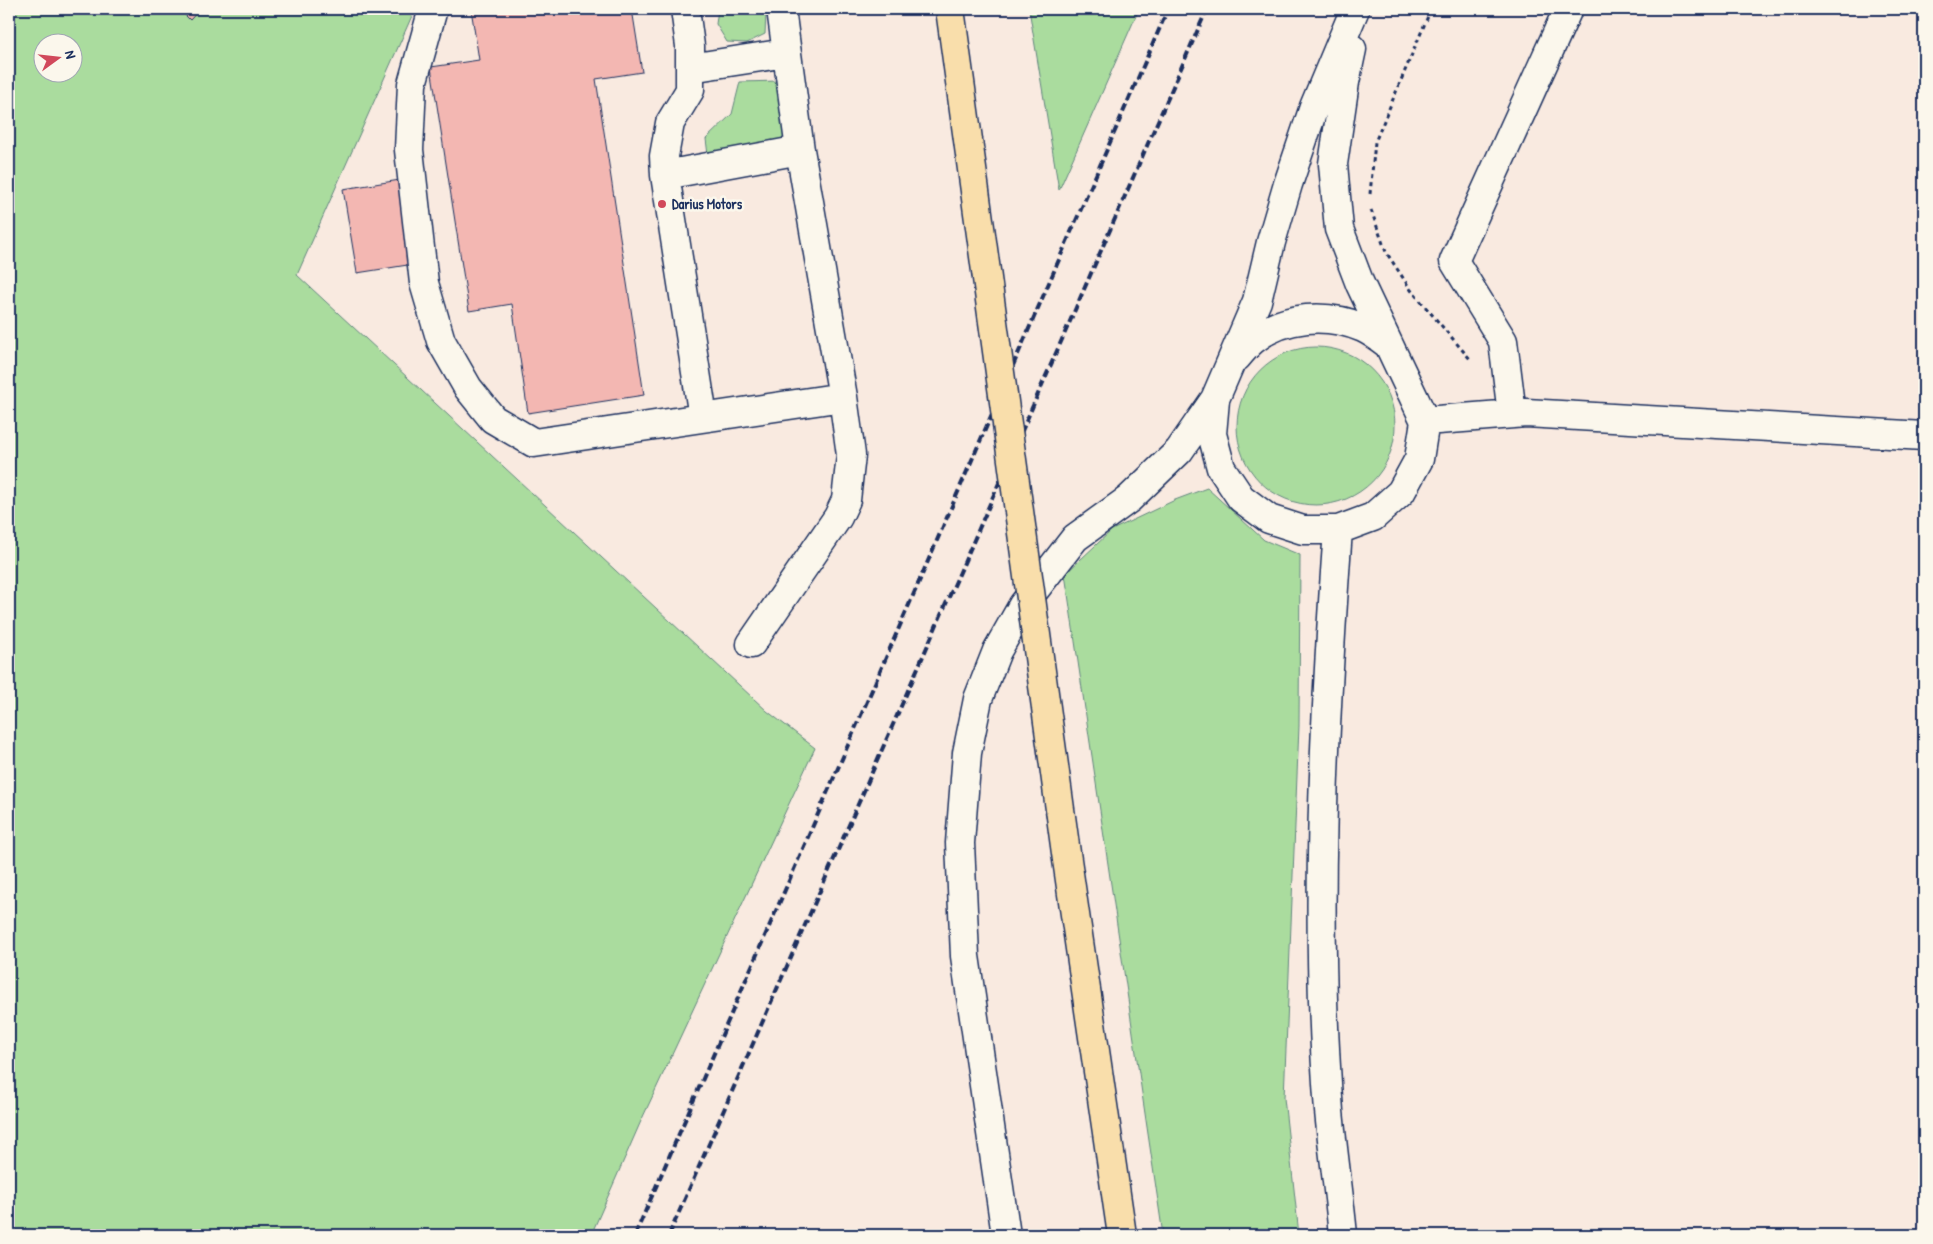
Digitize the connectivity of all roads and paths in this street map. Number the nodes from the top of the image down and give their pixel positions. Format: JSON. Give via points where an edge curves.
{"nodes":[{"id":1,"x":433,"y":9,"type":"edge"},
{"id":2,"x":685,"y":9,"type":"edge"},
{"id":3,"x":781,"y":9,"type":"edge"},
{"id":4,"x":950,"y":9,"type":"edge"},
{"id":5,"x":1355,"y":9,"type":"edge"},
{"id":6,"x":1360,"y":9,"type":"edge"},
{"id":7,"x":1431,"y":9,"type":"edge"},
{"id":8,"x":1568,"y":9,"type":"edge"},
{"id":9,"x":786,"y":53,"type":"junction"},
{"id":10,"x":690,"y":68,"type":"junction"},
{"id":11,"x":800,"y":150,"type":"junction"},
{"id":12,"x":665,"y":175,"type":"junction"},
{"id":13,"x":1370,"y":195,"type":"dead end"},
{"id":14,"x":1369,"y":204,"type":"dead end"},
{"id":15,"x":1389,"y":345,"type":"junction"},
{"id":16,"x":1470,"y":359,"type":"dead end"},
{"id":17,"x":1233,"y":360,"type":"junction"},
{"id":18,"x":843,"y":397,"type":"junction"},
{"id":19,"x":1215,"y":399,"type":"junction"},
{"id":20,"x":1512,"y":414,"type":"junction"},
{"id":21,"x":703,"y":417,"type":"junction"},
{"id":22,"x":1425,"y":421,"type":"junction"},
{"id":23,"x":1924,"y":436,"type":"edge"},
{"id":24,"x":1338,"y":530,"type":"junction"},
{"id":25,"x":751,"y":644,"type":"dead end"},
{"id":26,"x":1006,"y":1235,"type":"edge"},
{"id":27,"x":1122,"y":1235,"type":"edge"},
{"id":28,"x":1343,"y":1235,"type":"edge"}],
"edges":[{"from":1,"to":21,"type":"street","via":[[412,84],[409,150],[424,283],[441,341],[468,388],[493,419],[534,443]]},
{"from":2,"to":10,"type":"street"},
{"from":3,"to":9,"type":"street"},
{"from":4,"to":27,"type":"main road","bridge":true},
{"from":5,"to":17,"type":"street","via":[[1314,108],[1273,234],[1257,301]]},
{"from":6,"to":15,"type":"street","via":[[1344,82],[1333,164],[1339,229]]},
{"from":7,"to":13,"type":"path","via":[[1375,142]]},
{"from":8,"to":20,"type":"street","via":[[1454,261],[1503,341]]},
{"from":9,"to":10,"type":"street"},
{"from":9,"to":11,"type":"street"},
{"from":10,"to":12,"type":"street","via":[[690,90],[670,123],[664,156]]},
{"from":11,"to":12,"type":"street"},
{"from":11,"to":18,"type":"street"},
{"from":12,"to":21,"type":"street"},
{"from":14,"to":16,"type":"path","via":[[1386,252],[1411,290]]},
{"from":15,"to":17,"type":"street","via":[[1365,328],[1337,319],[1308,318],[1279,325],[1253,339]]},
{"from":15,"to":22,"type":"street"},
{"from":17,"to":19,"type":"street"},
{"from":18,"to":21,"type":"street"},
{"from":18,"to":25,"type":"street","via":[[851,455],[846,500],[838,517]]},
{"from":19,"to":24,"type":"street","via":[[1214,443],[1221,468],[1241,498],[1269,519],[1303,530]]},
{"from":19,"to":26,"type":"street","via":[[1179,451],[1129,499],[1075,538],[1023,606],[998,651],[978,699],[967,753],[960,843],[965,956]]},
{"from":20,"to":22,"type":"street"},
{"from":20,"to":23,"type":"street"},
{"from":22,"to":24,"type":"street","via":[[1419,459],[1401,492],[1373,517]]},
{"from":24,"to":28,"type":"street","via":[[1328,678],[1323,979],[1329,1111]]}]}
